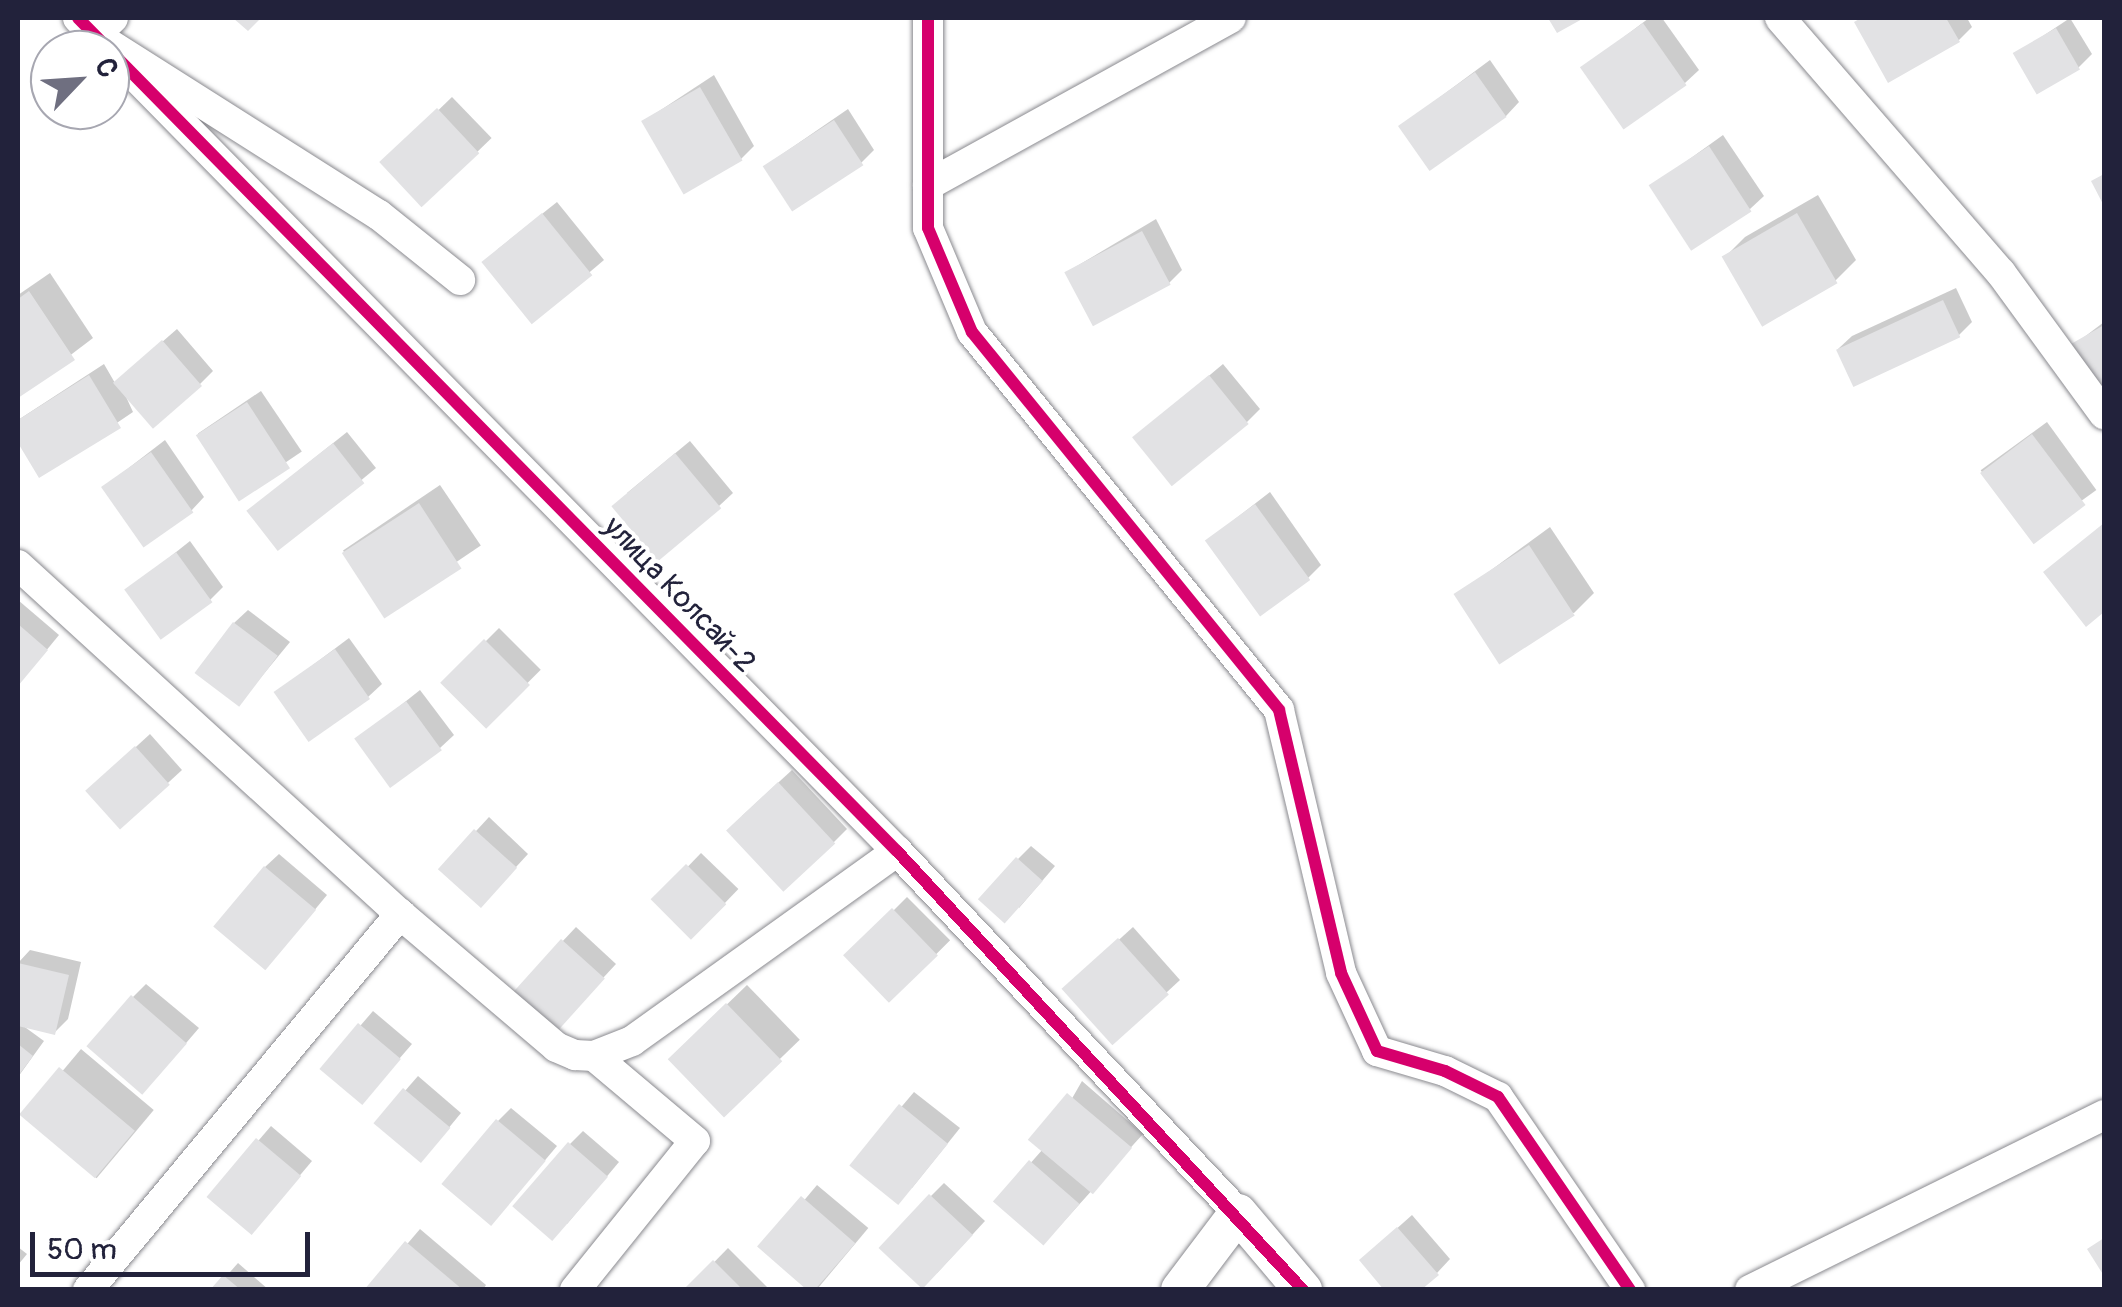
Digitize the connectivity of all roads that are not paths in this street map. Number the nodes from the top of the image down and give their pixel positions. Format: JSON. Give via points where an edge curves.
{"nodes":[{"id":1,"x":928,"y":18,"type":"edge"},
{"id":2,"x":1231,"y":18,"type":"edge"},
{"id":3,"x":1780,"y":18,"type":"edge"},
{"id":4,"x":96,"y":23,"type":"edge"},
{"id":5,"x":928,"y":186,"type":"junction"},
{"id":6,"x":460,"y":280,"type":"dead end"},
{"id":7,"x":2104,"y":414,"type":"edge"},
{"id":8,"x":18,"y":565,"type":"edge"},
{"id":9,"x":897,"y":851,"type":"junction"},
{"id":10,"x":400,"y":914,"type":"junction"},
{"id":11,"x":594,"y":1056,"type":"junction"},
{"id":12,"x":2104,"y":1115,"type":"edge"},
{"id":13,"x":1238,"y":1213,"type":"junction"},
{"id":14,"x":88,"y":1290,"type":"edge"},
{"id":15,"x":574,"y":1290,"type":"edge"},
{"id":16,"x":1180,"y":1290,"type":"edge"},
{"id":17,"x":1302,"y":1290,"type":"edge"},
{"id":18,"x":1630,"y":1290,"type":"edge"},
{"id":19,"x":1750,"y":1290,"type":"edge"}],
"edges":[{"from":1,"to":5,"type":"street"},
{"from":2,"to":5,"type":"street"},
{"from":3,"to":7,"type":"street","via":[[2001,274]]},
{"from":4,"to":6,"type":"street"},
{"from":4,"to":9,"type":"street","name":"улица Колсай-2"},
{"from":5,"to":18,"type":"street","via":[[928,228],[972,332],[1279,710],[1341,973],[1377,1051],[1446,1071],[1498,1098]]},
{"from":8,"to":10,"type":"street"},
{"from":9,"to":11,"type":"street","via":[[632,1041]]},
{"from":9,"to":13,"type":"street","name":"улица Колсай-2"},
{"from":10,"to":11,"type":"street","via":[[556,1048]]},
{"from":10,"to":14,"type":"street"},
{"from":11,"to":15,"type":"street","via":[[695,1140]]},
{"from":12,"to":19,"type":"street"},
{"from":13,"to":16,"type":"street"},
{"from":13,"to":17,"type":"street"}]}
